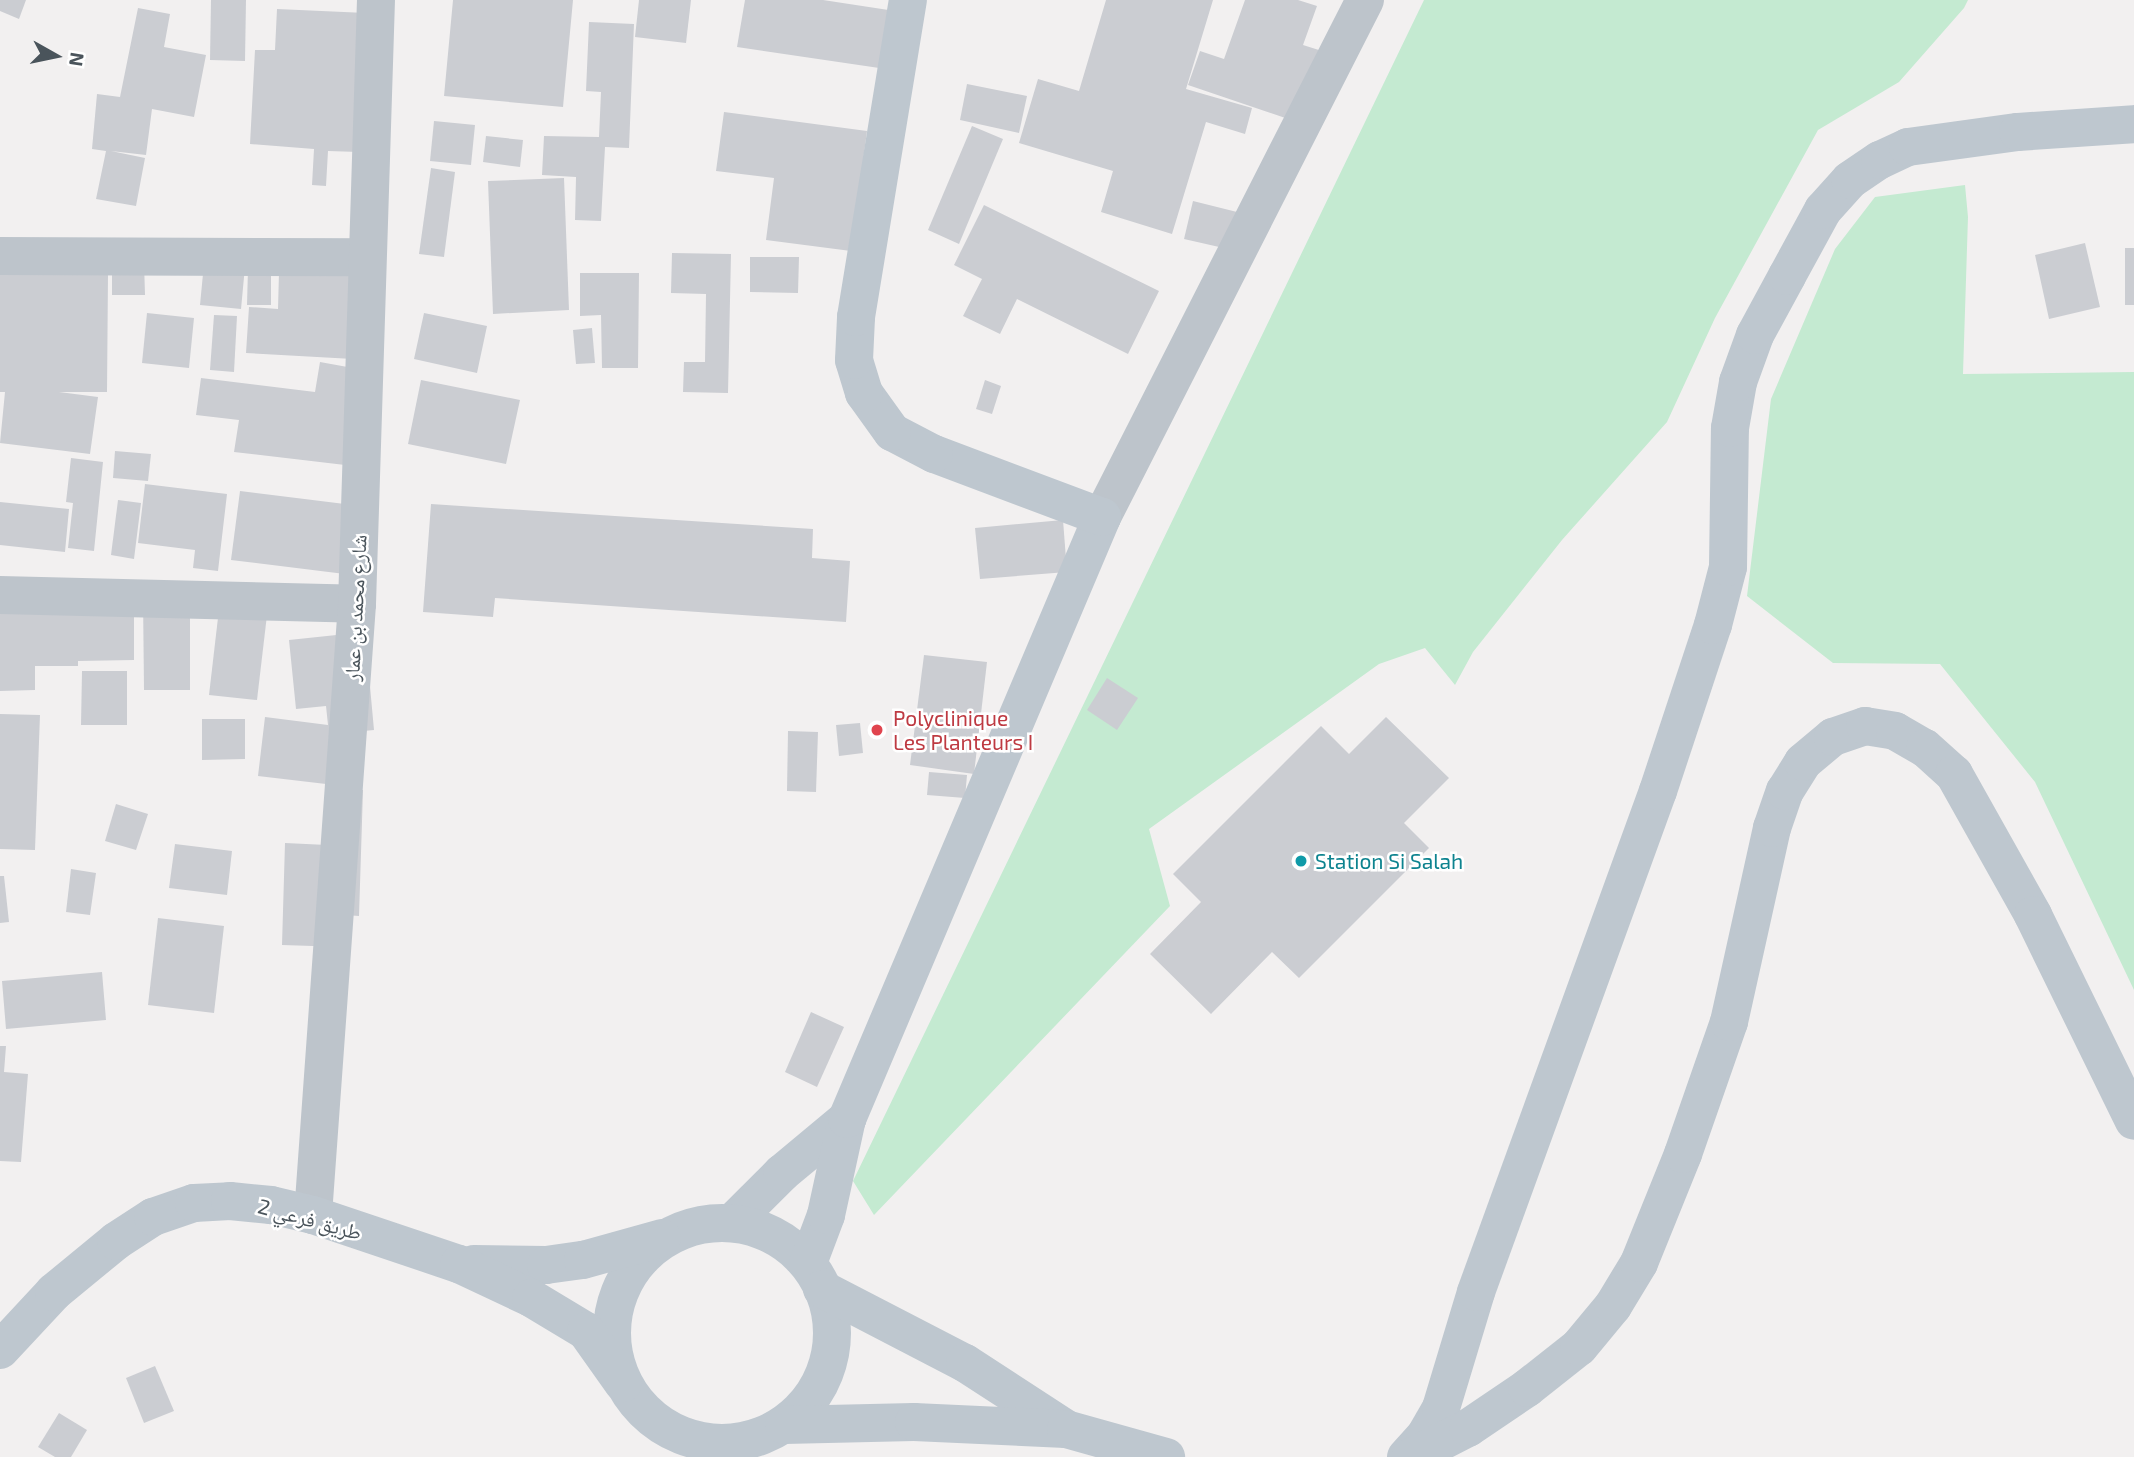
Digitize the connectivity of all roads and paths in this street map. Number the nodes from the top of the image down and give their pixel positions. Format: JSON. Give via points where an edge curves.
{"nodes":[{"id":1,"x":376,"y":0,"type":"edge"},
{"id":2,"x":908,"y":0,"type":"edge"},
{"id":3,"x":1365,"y":0,"type":"edge"},
{"id":4,"x":2134,"y":124,"type":"edge"},
{"id":5,"x":0,"y":256,"type":"edge"},
{"id":6,"x":367,"y":257,"type":"junction"},
{"id":7,"x":1102,"y":517,"type":"junction"},
{"id":8,"x":0,"y":595,"type":"edge"},
{"id":9,"x":357,"y":604,"type":"junction"},
{"id":10,"x":847,"y":1118,"type":"junction"},
{"id":11,"x":2134,"y":1121,"type":"edge"},
{"id":12,"x":313,"y":1215,"type":"junction"},
{"id":13,"x":733,"y":1223,"type":"junction"},
{"id":14,"x":667,"y":1237,"type":"junction"},
{"id":15,"x":459,"y":1264,"type":"junction"},
{"id":16,"x":815,"y":1276,"type":"junction"},
{"id":17,"x":0,"y":1350,"type":"edge"},
{"id":18,"x":623,"y":1383,"type":"junction"},
{"id":19,"x":784,"y":1425,"type":"junction"},
{"id":20,"x":1066,"y":1429,"type":"junction"},
{"id":21,"x":1166,"y":1457,"type":"edge"},
{"id":22,"x":1408,"y":1457,"type":"edge"}],
"edges":[{"from":1,"to":6,"type":"street","name":"شارع محمد بن عمار"},
{"from":2,"to":7,"type":"street","via":[[856,317],[854,360],[864,393],[892,432]]},
{"from":3,"to":7,"type":"street"},
{"from":4,"to":22,"type":"street","via":[[2018,132],[1908,147],[1850,180],[1823,210],[1793,265],[1755,335],[1738,382],[1730,428],[1728,566],[1713,625],[1658,791],[1476,1292],[1441,1408]]},
{"from":5,"to":6,"type":"street"},
{"from":6,"to":9,"type":"street","name":"شارع محمد بن عمار"},
{"from":7,"to":10,"type":"street"},
{"from":8,"to":9,"type":"street"},
{"from":9,"to":12,"type":"street","name":"شارع محمد بن عمار"},
{"from":10,"to":13,"type":"street"},
{"from":10,"to":16,"type":"street"},
{"from":11,"to":22,"type":"street","via":[[2033,915],[1954,774],[1925,747],[1895,731],[1865,726],[1833,737],[1803,762],[1785,791],[1772,828],[1729,1022],[1639,1263],[1613,1306],[1579,1347],[1468,1428]]},
{"from":12,"to":15,"type":"street","name":"طريق فرعي 2"},
{"from":12,"to":17,"type":"street","name":"طريق فرعي 2","via":[[230,1201],[194,1203],[153,1217],[54,1292]]},
{"from":13,"to":14,"type":"street","via":[[698,1224]]},
{"from":13,"to":16,"type":"street","via":[[761,1229],[786,1243]]},
{"from":14,"to":15,"type":"street","name":"طريق فرعي 2","via":[[546,1265]]},
{"from":14,"to":18,"type":"street","via":[[641,1257],[622,1285],[615,1307],[612,1352]]},
{"from":15,"to":18,"type":"street","name":"طريق فرعي 2","via":[[531,1298],[586,1331]]},
{"from":16,"to":19,"type":"street","via":[[831,1318],[831,1349],[822,1378],[806,1404]]},
{"from":16,"to":20,"type":"street","via":[[965,1363]]},
{"from":18,"to":19,"type":"street","via":[[646,1413],[676,1434],[712,1444],[750,1440]]},
{"from":19,"to":20,"type":"street","via":[[914,1422]]},
{"from":20,"to":21,"type":"street"}]}
